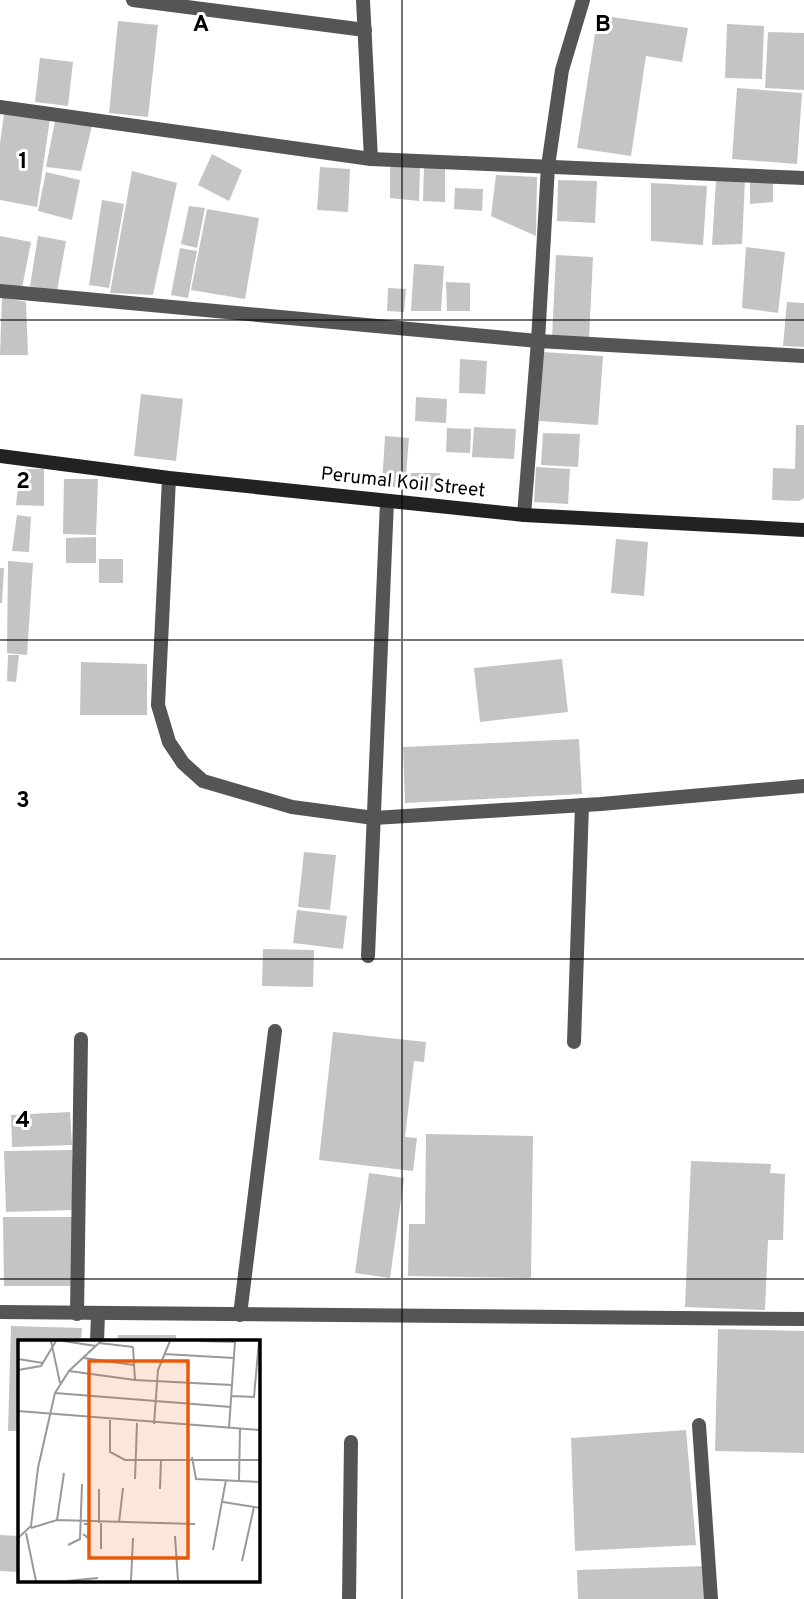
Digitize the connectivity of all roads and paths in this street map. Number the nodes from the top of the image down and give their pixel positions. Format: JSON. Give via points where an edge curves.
{"nodes":[{"id":1,"x":133,"y":0,"type":"edge"},
{"id":2,"x":363,"y":0,"type":"edge"},
{"id":3,"x":583,"y":0,"type":"edge"},
{"id":4,"x":365,"y":30,"type":"junction"},
{"id":5,"x":0,"y":107,"type":"edge"},
{"id":6,"x":371,"y":159,"type":"junction"},
{"id":7,"x":548,"y":166,"type":"junction"},
{"id":8,"x":804,"y":178,"type":"edge"},
{"id":9,"x":0,"y":291,"type":"edge"},
{"id":10,"x":538,"y":341,"type":"junction"},
{"id":11,"x":804,"y":356,"type":"edge"},
{"id":12,"x":0,"y":456,"type":"edge"},
{"id":13,"x":169,"y":478,"type":"junction"},
{"id":14,"x":387,"y":501,"type":"junction"},
{"id":15,"x":524,"y":515,"type":"junction"},
{"id":16,"x":804,"y":530,"type":"edge"},
{"id":17,"x":804,"y":786,"type":"edge"},
{"id":18,"x":582,"y":805,"type":"junction"},
{"id":19,"x":374,"y":818,"type":"junction"},
{"id":20,"x":369,"y":956,"type":"dead end"},
{"id":21,"x":275,"y":1031,"type":"dead end"},
{"id":22,"x":81,"y":1039,"type":"dead end"},
{"id":23,"x":574,"y":1042,"type":"dead end"},
{"id":24,"x":0,"y":1312,"type":"edge"},
{"id":25,"x":77,"y":1314,"type":"junction"},
{"id":26,"x":97,"y":1314,"type":"junction"},
{"id":27,"x":240,"y":1315,"type":"junction"},
{"id":28,"x":804,"y":1319,"type":"edge"},
{"id":29,"x":97,"y":1340,"type":"edge"},
{"id":30,"x":699,"y":1425,"type":"dead end"},
{"id":31,"x":351,"y":1442,"type":"dead end"},
{"id":32,"x":349,"y":1599,"type":"edge"},
{"id":33,"x":711,"y":1599,"type":"edge"}],
"edges":[{"from":1,"to":4,"type":"street"},
{"from":2,"to":4,"type":"street"},
{"from":3,"to":7,"type":"street","via":[[562,70]]},
{"from":4,"to":6,"type":"street"},
{"from":5,"to":6,"type":"street"},
{"from":6,"to":7,"type":"street"},
{"from":7,"to":8,"type":"street"},
{"from":7,"to":10,"type":"street"},
{"from":9,"to":10,"type":"street"},
{"from":10,"to":11,"type":"street"},
{"from":10,"to":15,"type":"street"},
{"from":12,"to":13,"type":"street","name":"Perumal Koil Street"},
{"from":13,"to":14,"type":"street","name":"Perumal Koil Street"},
{"from":13,"to":19,"type":"street","via":[[158,705],[169,742],[203,781],[292,807]]},
{"from":14,"to":15,"type":"street","name":"Perumal Koil Street"},
{"from":14,"to":19,"type":"street"},
{"from":15,"to":16,"type":"street","name":"Perumal Koil Street"},
{"from":17,"to":18,"type":"street"},
{"from":18,"to":19,"type":"street"},
{"from":18,"to":23,"type":"street"},
{"from":19,"to":20,"type":"street"},
{"from":21,"to":27,"type":"street"},
{"from":22,"to":25,"type":"street"},
{"from":24,"to":25,"type":"street"},
{"from":25,"to":26,"type":"street"},
{"from":26,"to":27,"type":"street"},
{"from":26,"to":29,"type":"street"},
{"from":27,"to":28,"type":"street"},
{"from":30,"to":33,"type":"street"},
{"from":31,"to":32,"type":"street"}]}
